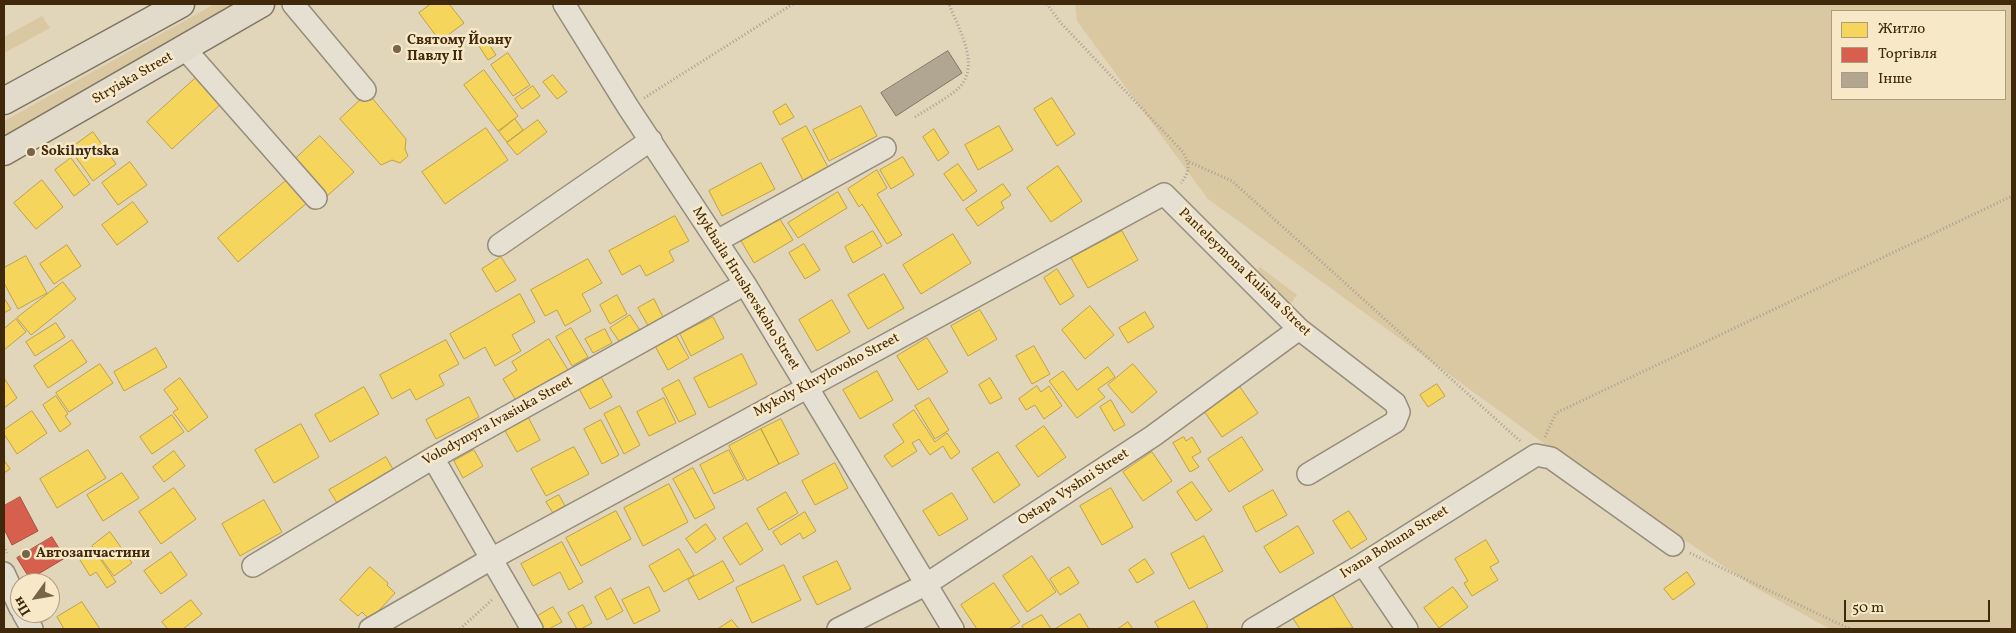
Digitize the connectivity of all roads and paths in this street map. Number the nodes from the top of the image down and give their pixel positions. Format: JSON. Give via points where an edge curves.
{"nodes":[{"id":1,"x":181,"y":4,"type":"edge"},
{"id":2,"x":262,"y":4,"type":"edge"},
{"id":3,"x":293,"y":4,"type":"edge"},
{"id":4,"x":564,"y":4,"type":"edge"},
{"id":5,"x":793,"y":4,"type":"edge"},
{"id":6,"x":949,"y":4,"type":"edge"},
{"id":7,"x":1047,"y":4,"type":"edge"},
{"id":8,"x":185,"y":49,"type":"junction"},
{"id":9,"x":365,"y":90,"type":"dead end"},
{"id":10,"x":4,"y":101,"type":"edge"},
{"id":11,"x":628,"y":108,"type":"junction"},
{"id":12,"x":915,"y":117,"type":"dead end"},
{"id":13,"x":651,"y":140,"type":"junction"},
{"id":14,"x":886,"y":148,"type":"dead end"},
{"id":15,"x":4,"y":152,"type":"edge"},
{"id":16,"x":1189,"y":162,"type":"junction"},
{"id":17,"x":1164,"y":194,"type":"junction"},
{"id":18,"x":2012,"y":196,"type":"edge"},
{"id":19,"x":316,"y":198,"type":"dead end"},
{"id":20,"x":717,"y":241,"type":"junction"},
{"id":21,"x":499,"y":245,"type":"dead end"},
{"id":22,"x":746,"y":284,"type":"junction"},
{"id":23,"x":1299,"y":329,"type":"junction"},
{"id":24,"x":806,"y":388,"type":"junction"},
{"id":25,"x":1536,"y":455,"type":"junction"},
{"id":26,"x":433,"y":458,"type":"junction"},
{"id":27,"x":1308,"y":474,"type":"dead end"},
{"id":28,"x":1673,"y":545,"type":"joint"},
{"id":29,"x":491,"y":559,"type":"junction"},
{"id":30,"x":1363,"y":564,"type":"junction"},
{"id":31,"x":253,"y":566,"type":"dead end"},
{"id":32,"x":4,"y":573,"type":"edge"},
{"id":33,"x":925,"y":585,"type":"junction"},
{"id":34,"x":507,"y":587,"type":"junction"},
{"id":35,"x":10,"y":592,"type":"edge"},
{"id":36,"x":370,"y":629,"type":"edge"},
{"id":37,"x":460,"y":629,"type":"edge"},
{"id":38,"x":532,"y":629,"type":"edge"},
{"id":39,"x":838,"y":629,"type":"edge"},
{"id":40,"x":953,"y":629,"type":"edge"},
{"id":41,"x":1253,"y":629,"type":"edge"},
{"id":42,"x":1407,"y":629,"type":"edge"},
{"id":43,"x":1850,"y":629,"type":"edge"}],
"edges":[{"from":1,"to":10,"type":"main road"},
{"from":2,"to":8,"type":"main road","name":"Stryiska Street"},
{"from":3,"to":9,"type":"street"},
{"from":4,"to":11,"type":"street","name":"Mykhaila Hrushevskoho Street"},
{"from":5,"to":11,"type":"path"},
{"from":6,"to":12,"type":"path","via":[[969,54],[968,73],[956,91]]},
{"from":7,"to":16,"type":"path","via":[[1066,29]]},
{"from":8,"to":15,"type":"main road","name":"Stryiska Street"},
{"from":8,"to":19,"type":"street"},
{"from":11,"to":13,"type":"street","name":"Mykhaila Hrushevskoho Street"},
{"from":13,"to":20,"type":"street","name":"Mykhaila Hrushevskoho Street"},
{"from":13,"to":21,"type":"street"},
{"from":14,"to":20,"type":"street"},
{"from":16,"to":17,"type":"path","via":[[1189,172],[1182,182]]},
{"from":16,"to":25,"type":"path","via":[[1232,181]]},
{"from":17,"to":23,"type":"street","name":"Panteleymona Kulisha Street"},
{"from":17,"to":24,"type":"street","name":"Mykoly Khvylovoho Street"},
{"from":18,"to":25,"type":"path","via":[[1556,413]]},
{"from":20,"to":22,"type":"street","name":"Mykhaila Hrushevskoho Street"},
{"from":22,"to":24,"type":"street","name":"Mykhaila Hrushevskoho Street"},
{"from":22,"to":26,"type":"street","name":"Volodymyra Ivasiuka Street"},
{"from":23,"to":27,"type":"street","name":"Panteleymona Kulisha Street","via":[[1395,403],[1400,412],[1395,422]]},
{"from":23,"to":33,"type":"street","name":"Ostapa Vyshni Street","via":[[1153,436]]},
{"from":24,"to":29,"type":"street","name":"Mykoly Khvylovoho Street"},
{"from":24,"to":33,"type":"street","name":"Mykhaila Hrushevskoho Street"},
{"from":25,"to":28,"type":"street","via":[[1551,458]]},
{"from":25,"to":30,"type":"street","name":"Ivana Bohuna Street"},
{"from":26,"to":29,"type":"street"},
{"from":26,"to":31,"type":"street","name":"Volodymyra Ivasiuka Street"},
{"from":28,"to":43,"type":"path"},
{"from":29,"to":34,"type":"street"},
{"from":29,"to":36,"type":"street","name":"Mykoly Khvylovoho Street"},
{"from":30,"to":41,"type":"street","name":"Ivana Bohuna Street"},
{"from":30,"to":42,"type":"street"},
{"from":32,"to":35,"type":"street"},
{"from":33,"to":39,"type":"street","name":"Ostapa Vyshni Street"},
{"from":33,"to":40,"type":"street","name":"Mykhaila Hrushevskoho Street"},
{"from":34,"to":37,"type":"path"},
{"from":34,"to":38,"type":"street"}]}
